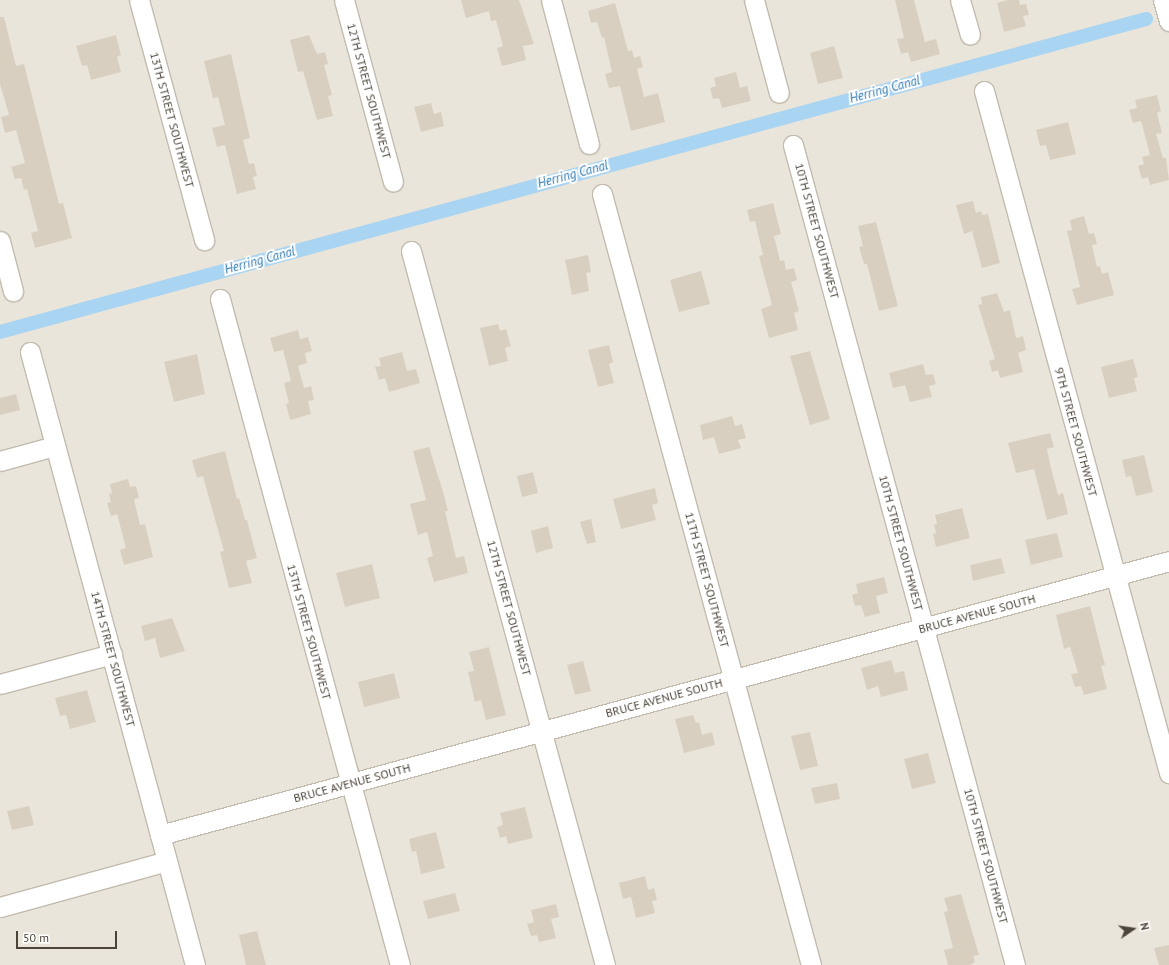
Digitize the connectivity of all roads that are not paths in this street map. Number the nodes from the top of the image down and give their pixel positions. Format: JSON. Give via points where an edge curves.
{"nodes":[{"id":1,"x":139,"y":0,"type":"edge"},
{"id":2,"x":344,"y":0,"type":"edge"},
{"id":3,"x":551,"y":0,"type":"edge"},
{"id":4,"x":754,"y":0,"type":"edge"},
{"id":5,"x":960,"y":0,"type":"edge"},
{"id":6,"x":1163,"y":0,"type":"edge"},
{"id":7,"x":1169,"y":21,"type":"edge"},
{"id":8,"x":970,"y":36,"type":"dead end"},
{"id":9,"x":984,"y":91,"type":"dead end"},
{"id":10,"x":779,"y":93,"type":"dead end"},
{"id":11,"x":589,"y":144,"type":"dead end"},
{"id":12,"x":793,"y":145,"type":"dead end"},
{"id":13,"x":393,"y":182,"type":"dead end"},
{"id":14,"x":602,"y":194,"type":"dead end"},
{"id":15,"x":204,"y":240,"type":"dead end"},
{"id":16,"x":0,"y":242,"type":"edge"},
{"id":17,"x":411,"y":251,"type":"dead end"},
{"id":18,"x":13,"y":291,"type":"dead end"},
{"id":19,"x":220,"y":299,"type":"dead end"},
{"id":20,"x":30,"y":352,"type":"dead end"},
{"id":21,"x":55,"y":446,"type":"junction"},
{"id":22,"x":0,"y":461,"type":"edge"},
{"id":23,"x":1169,"y":561,"type":"edge"},
{"id":24,"x":1115,"y":575,"type":"junction"},
{"id":25,"x":924,"y":628,"type":"junction"},
{"id":26,"x":112,"y":654,"type":"junction"},
{"id":27,"x":734,"y":678,"type":"junction"},
{"id":28,"x":0,"y":684,"type":"edge"},
{"id":29,"x":542,"y":731,"type":"junction"},
{"id":30,"x":1169,"y":773,"type":"edge"},
{"id":31,"x":350,"y":783,"type":"junction"},
{"id":32,"x":160,"y":835,"type":"junction"},
{"id":33,"x":167,"y":861,"type":"junction"},
{"id":34,"x":0,"y":907,"type":"edge"},
{"id":35,"x":195,"y":965,"type":"edge"},
{"id":36,"x":400,"y":965,"type":"edge"},
{"id":37,"x":605,"y":965,"type":"edge"},
{"id":38,"x":811,"y":965,"type":"edge"},
{"id":39,"x":1015,"y":965,"type":"edge"}],
"edges":[{"from":1,"to":15,"type":"street","name":"13TH STREET SOUTHWEST"},
{"from":2,"to":13,"type":"street","name":"12TH STREET SOUTHWEST"},
{"from":3,"to":11,"type":"street"},
{"from":4,"to":10,"type":"street"},
{"from":5,"to":8,"type":"street"},
{"from":6,"to":7,"type":"street"},
{"from":9,"to":24,"type":"street","name":"9TH STREET SOUTHWEST"},
{"from":12,"to":25,"type":"street","name":"10TH STREET SOUTHWEST"},
{"from":14,"to":27,"type":"street","name":"11TH STREET SOUTHWEST"},
{"from":16,"to":18,"type":"street"},
{"from":17,"to":29,"type":"street","name":"12TH STREET SOUTHWEST"},
{"from":19,"to":31,"type":"street","name":"13TH STREET SOUTHWEST"},
{"from":20,"to":21,"type":"street","name":"14TH STREET SOUTHWEST"},
{"from":21,"to":22,"type":"street"},
{"from":21,"to":26,"type":"street","name":"14TH STREET SOUTHWEST"},
{"from":23,"to":24,"type":"street","name":"BRUCE AVENUE SOUTH"},
{"from":24,"to":25,"type":"street","name":"BRUCE AVENUE SOUTH"},
{"from":24,"to":30,"type":"street","name":"9TH STREET SOUTHWEST"},
{"from":25,"to":27,"type":"street","name":"BRUCE AVENUE SOUTH"},
{"from":25,"to":39,"type":"street","name":"10TH STREET SOUTHWEST"},
{"from":26,"to":28,"type":"street"},
{"from":26,"to":32,"type":"street","name":"14TH STREET SOUTHWEST"},
{"from":27,"to":29,"type":"street","name":"BRUCE AVENUE SOUTH"},
{"from":27,"to":38,"type":"street","name":"11TH STREET SOUTHWEST"},
{"from":29,"to":31,"type":"street","name":"BRUCE AVENUE SOUTH"},
{"from":29,"to":37,"type":"street","name":"12TH STREET SOUTHWEST"},
{"from":31,"to":32,"type":"street","name":"BRUCE AVENUE SOUTH"},
{"from":31,"to":36,"type":"street","name":"13TH STREET SOUTHWEST"},
{"from":32,"to":33,"type":"street","name":"14TH STREET SOUTHWEST"},
{"from":33,"to":34,"type":"street"},
{"from":33,"to":35,"type":"street","name":"14TH STREET SOUTHWEST"}]}
